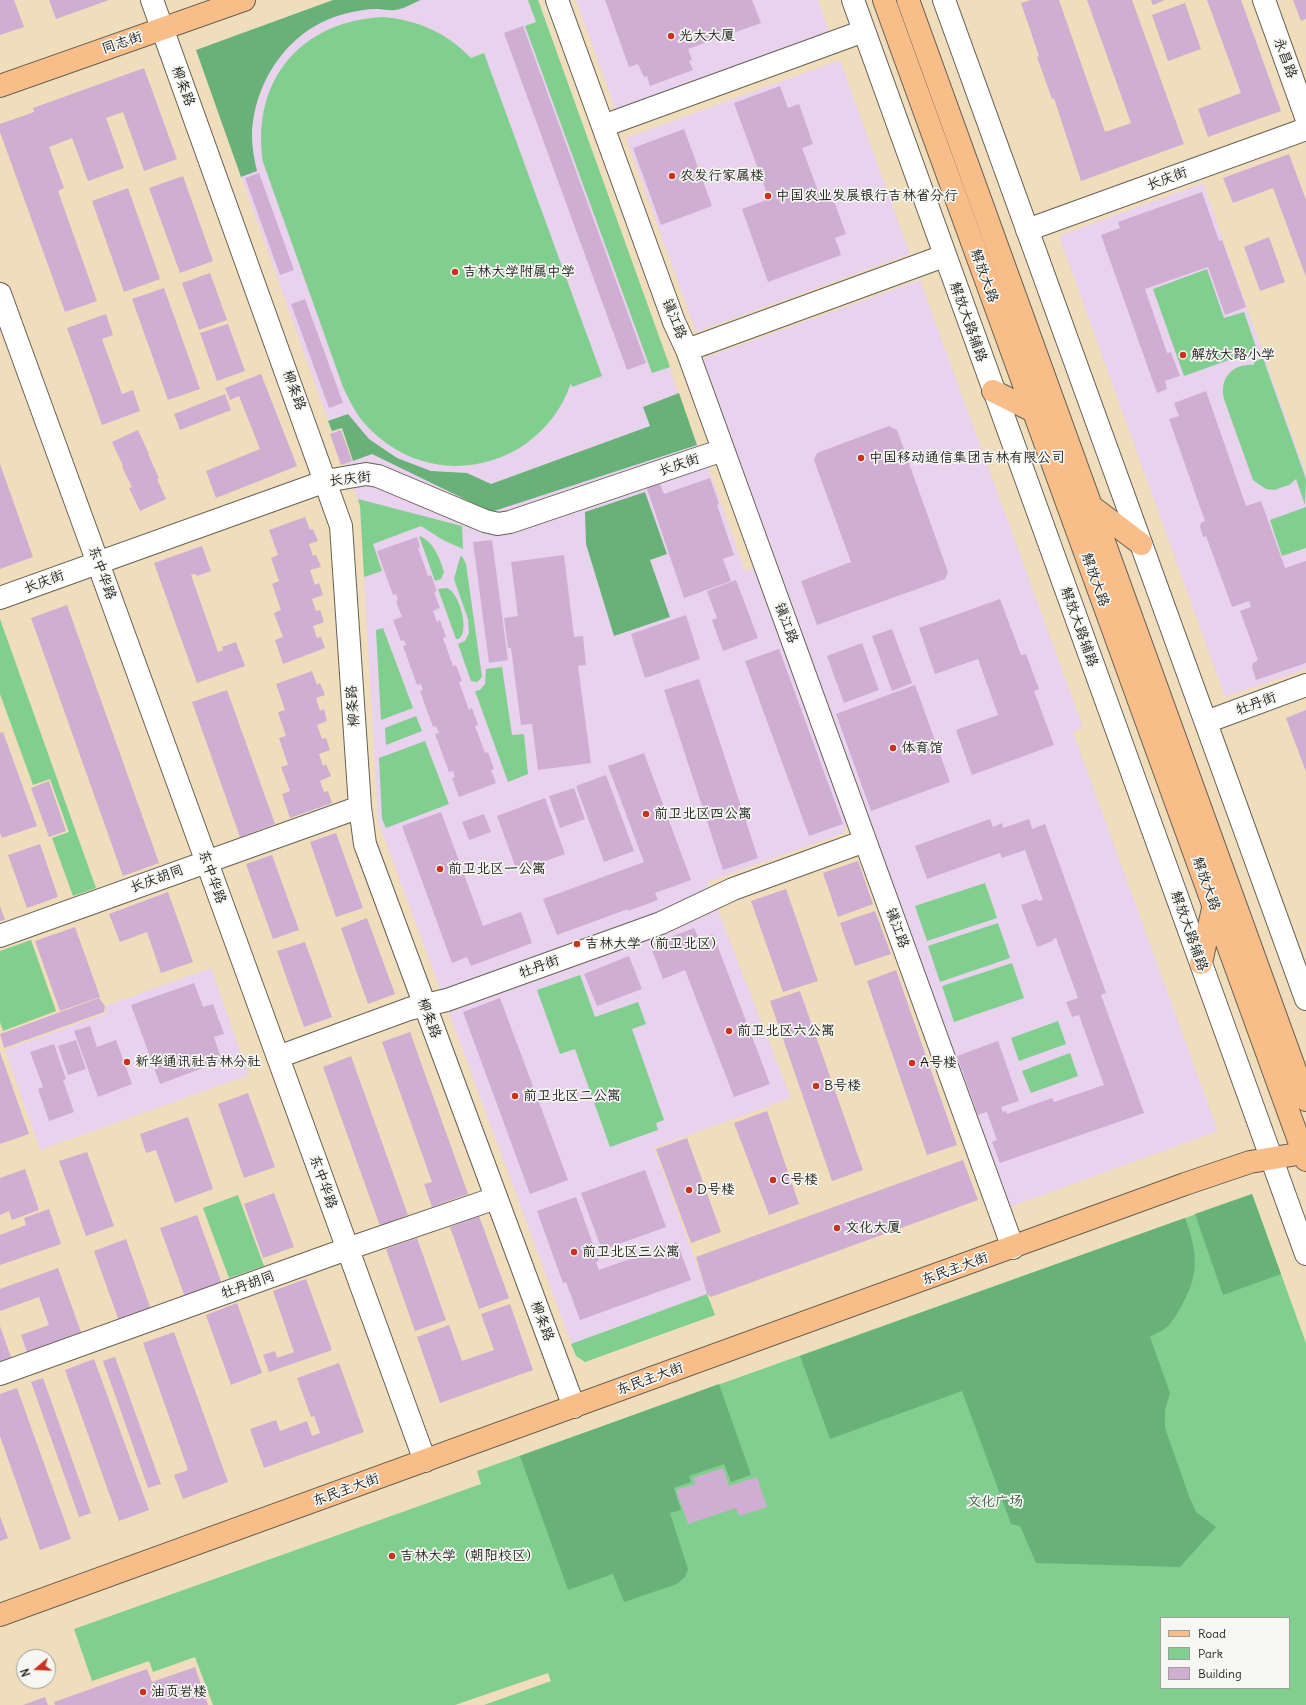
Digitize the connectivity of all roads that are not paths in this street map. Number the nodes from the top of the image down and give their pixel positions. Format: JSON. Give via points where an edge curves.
{"nodes":[{"id":1,"x":200,"y":0,"type":"edge"},
{"id":2,"x":244,"y":0,"type":"edge"},
{"id":3,"x":558,"y":0,"type":"edge"},
{"id":4,"x":852,"y":0,"type":"edge"},
{"id":5,"x":884,"y":0,"type":"edge"},
{"id":6,"x":908,"y":0,"type":"edge"},
{"id":7,"x":1264,"y":0,"type":"edge"},
{"id":8,"x":950,"y":2,"type":"edge"},
{"id":9,"x":157,"y":15,"type":"edge"},
{"id":10,"x":864,"y":31,"type":"junction"},
{"id":11,"x":0,"y":72,"type":"edge"},
{"id":12,"x":0,"y":86,"type":"edge"},
{"id":13,"x":1306,"y":117,"type":"edge"},
{"id":14,"x":603,"y":126,"type":"junction"},
{"id":15,"x":1306,"y":129,"type":"edge"},
{"id":16,"x":1027,"y":230,"type":"junction"},
{"id":17,"x":944,"y":256,"type":"junction"},
{"id":18,"x":0,"y":294,"type":"edge"},
{"id":19,"x":687,"y":350,"type":"junction"},
{"id":20,"x":993,"y":392,"type":"junction"},
{"id":21,"x":1033,"y":411,"type":"junction"},
{"id":22,"x":723,"y":450,"type":"junction"},
{"id":23,"x":326,"y":481,"type":"junction"},
{"id":24,"x":1091,"y":506,"type":"junction"},
{"id":25,"x":1141,"y":544,"type":"junction"},
{"id":26,"x":98,"y":562,"type":"junction"},
{"id":27,"x":0,"y":598,"type":"edge"},
{"id":28,"x":1306,"y":685,"type":"edge"},
{"id":29,"x":1206,"y":722,"type":"junction"},
{"id":30,"x":360,"y":807,"type":"junction"},
{"id":31,"x":865,"y":841,"type":"junction"},
{"id":32,"x":207,"y":861,"type":"junction"},
{"id":33,"x":1214,"y":904,"type":"junction"},
{"id":34,"x":0,"y":936,"type":"edge"},
{"id":35,"x":1201,"y":963,"type":"junction"},
{"id":36,"x":1306,"y":999,"type":"edge"},
{"id":37,"x":425,"y":1005,"type":"junction"},
{"id":38,"x":278,"y":1057,"type":"junction"},
{"id":39,"x":1306,"y":1100,"type":"edge"},
{"id":40,"x":1305,"y":1155,"type":"edge"},
{"id":41,"x":1271,"y":1158,"type":"junction"},
{"id":42,"x":496,"y":1198,"type":"junction"},
{"id":43,"x":1013,"y":1248,"type":"junction"},
{"id":44,"x":347,"y":1249,"type":"junction"},
{"id":45,"x":1306,"y":1254,"type":"edge"},
{"id":46,"x":0,"y":1374,"type":"edge"},
{"id":47,"x":574,"y":1407,"type":"junction"},
{"id":48,"x":425,"y":1461,"type":"junction"},
{"id":49,"x":0,"y":1615,"type":"edge"}],
"edges":[{"from":1,"to":9,"type":"main road","name":"同志街"},
{"from":2,"to":9,"type":"main road","name":"同志街"},
{"from":3,"to":14,"type":"street","name":"镇江路"},
{"from":4,"to":10,"type":"street","name":"解放大路辅路"},
{"from":5,"to":21,"type":"main road","name":"解放大路"},
{"from":6,"to":24,"type":"main road","name":"解放大路"},
{"from":7,"to":13,"type":"street","name":"永昌路"},
{"from":8,"to":16,"type":"street"},
{"from":9,"to":11,"type":"main road","name":"同志街"},
{"from":9,"to":12,"type":"main road","name":"同志街"},
{"from":9,"to":23,"type":"street","name":"柳条路"},
{"from":10,"to":14,"type":"street"},
{"from":10,"to":17,"type":"street","name":"解放大路辅路"},
{"from":14,"to":19,"type":"street","name":"镇江路","via":[[674,322]]},
{"from":15,"to":16,"type":"street","name":"长庆街"},
{"from":16,"to":25,"type":"street"},
{"from":17,"to":19,"type":"street"},
{"from":17,"to":20,"type":"street","name":"解放大路辅路"},
{"from":18,"to":26,"type":"street","name":"东中华路"},
{"from":19,"to":22,"type":"street","name":"镇江路"},
{"from":20,"to":21,"type":"main road"},
{"from":20,"to":35,"type":"street","name":"解放大路辅路"},
{"from":21,"to":33,"type":"main road","name":"解放大路"},
{"from":22,"to":23,"type":"street","name":"长庆街","via":[[498,524],[485,521],[378,476],[366,474]]},
{"from":22,"to":31,"type":"street","name":"镇江路"},
{"from":23,"to":26,"type":"street","name":"长庆街"},
{"from":23,"to":30,"type":"street","name":"柳条路","via":[[341,526]]},
{"from":24,"to":25,"type":"main road"},
{"from":24,"to":39,"type":"main road","name":"解放大路"},
{"from":25,"to":29,"type":"street"},
{"from":26,"to":27,"type":"street","name":"长庆街"},
{"from":26,"to":32,"type":"street","name":"东中华路"},
{"from":28,"to":29,"type":"street","name":"牡丹街"},
{"from":29,"to":36,"type":"street"},
{"from":30,"to":32,"type":"street","name":"长庆胡同"},
{"from":30,"to":37,"type":"street","name":"柳条路","via":[[370,859]]},
{"from":31,"to":37,"type":"street","name":"牡丹街","via":[[733,889],[661,923],[448,1000]]},
{"from":31,"to":43,"type":"street","name":"镇江路"},
{"from":32,"to":34,"type":"street","name":"长庆胡同"},
{"from":32,"to":38,"type":"street","name":"东中华路"},
{"from":33,"to":35,"type":"main road"},
{"from":33,"to":40,"type":"main road","name":"解放大路"},
{"from":35,"to":41,"type":"street","name":"解放大路辅路"},
{"from":37,"to":38,"type":"street","name":"牡丹街"},
{"from":37,"to":42,"type":"street","name":"柳条路"},
{"from":38,"to":44,"type":"street","name":"东中华路"},
{"from":40,"to":41,"type":"main road","name":"东民主大街"},
{"from":41,"to":43,"type":"main road","name":"东民主大街","via":[[1250,1162],[1192,1181]]},
{"from":41,"to":45,"type":"street","name":"解放大路辅路"},
{"from":42,"to":44,"type":"street","name":"牡丹胡同"},
{"from":42,"to":47,"type":"street","name":"柳条路"},
{"from":43,"to":47,"type":"main road","name":"东民主大街"},
{"from":44,"to":46,"type":"street","name":"牡丹胡同"},
{"from":44,"to":48,"type":"street","name":"东中华路"},
{"from":47,"to":48,"type":"main road","name":"东民主大街"},
{"from":48,"to":49,"type":"main road","name":"东民主大街"}]}
